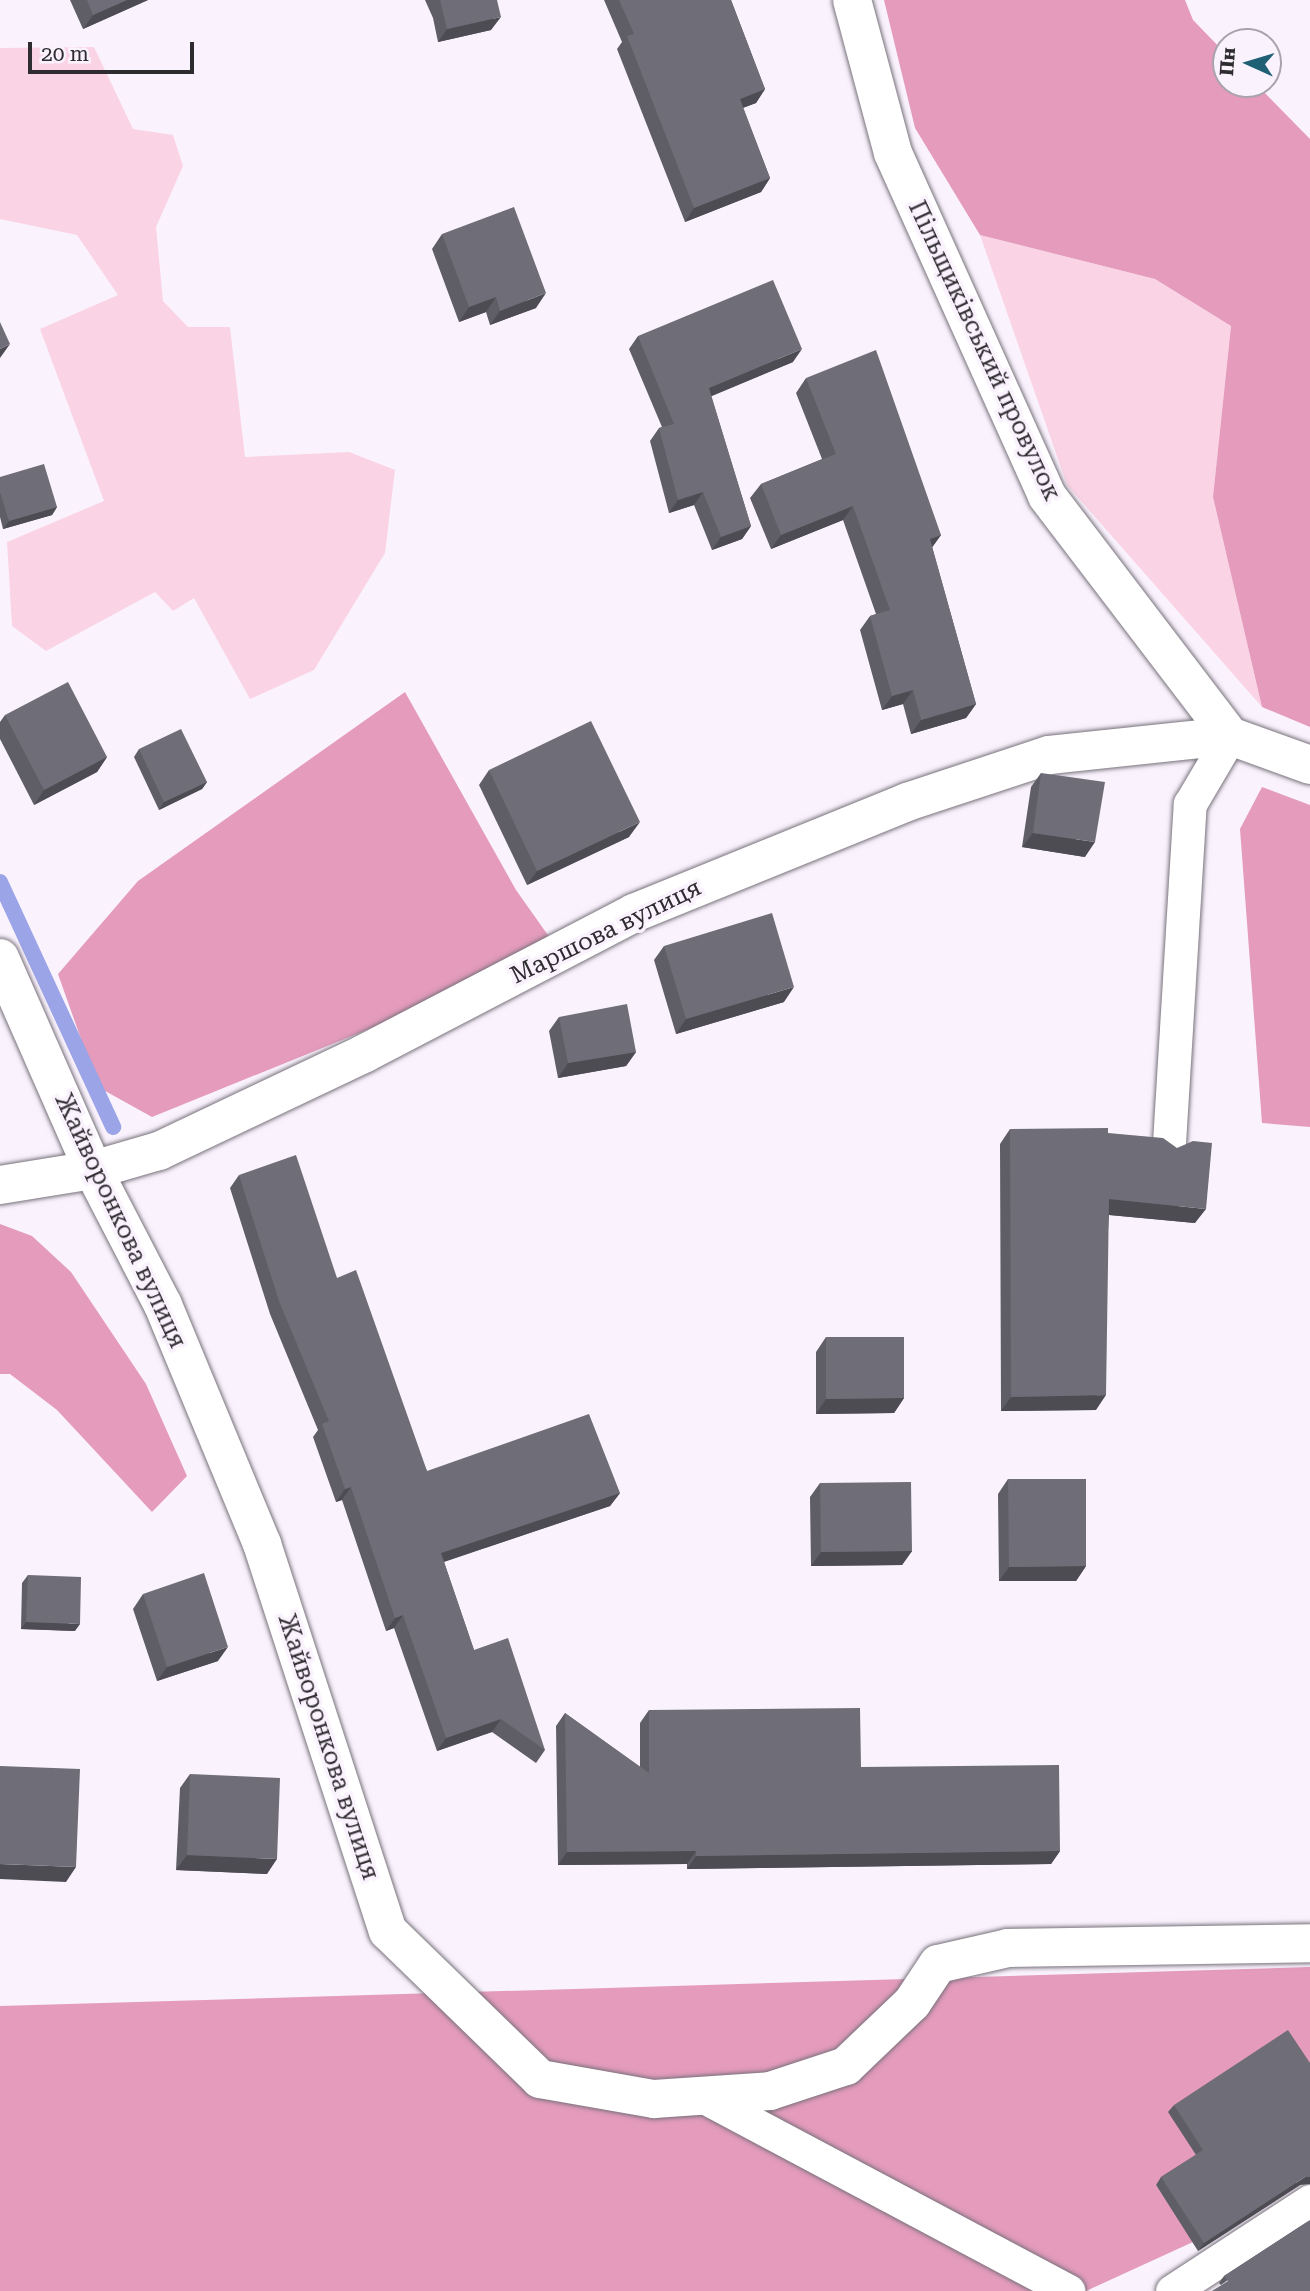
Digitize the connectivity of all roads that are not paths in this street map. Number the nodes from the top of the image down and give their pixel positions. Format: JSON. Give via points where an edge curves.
{"nodes":[{"id":1,"x":852,"y":0,"type":"edge"},
{"id":2,"x":1230,"y":736,"type":"junction"},
{"id":3,"x":1310,"y":765,"type":"edge"},
{"id":4,"x":0,"y":958,"type":"edge"},
{"id":5,"x":1169,"y":1143,"type":"edge"},
{"id":6,"x":93,"y":1170,"type":"junction"},
{"id":7,"x":0,"y":1185,"type":"edge"},
{"id":8,"x":1310,"y":1942,"type":"edge"},
{"id":9,"x":702,"y":2096,"type":"junction"},
{"id":10,"x":1310,"y":2201,"type":"edge"},
{"id":11,"x":1068,"y":2291,"type":"edge"},
{"id":12,"x":1172,"y":2291,"type":"edge"}],
"edges":[{"from":1,"to":2,"type":"street","name":"Пільщиківський провулок","via":[[893,153],[1047,496]]},
{"from":2,"to":3,"type":"street","name":"Маршова вулиця"},
{"from":2,"to":5,"type":"lane","via":[[1191,804]]},
{"from":2,"to":6,"type":"street","name":"Маршова вулиця","via":[[1049,755],[907,802],[634,913],[229,1119],[159,1151]]},
{"from":4,"to":6,"type":"street","name":"Жайворонкова вулиця"},
{"from":6,"to":7,"type":"street","name":"Маршова вулиця"},
{"from":6,"to":9,"type":"street","name":"Жайворонкова вулиця","via":[[163,1305],[262,1544],[388,1931],[540,2079],[654,2099]]},
{"from":8,"to":9,"type":"street","name":"Жайворонкова вулиця","via":[[1008,1948],[938,1964],[912,2003],[846,2066],[770,2091]]},
{"from":9,"to":11,"type":"lane"},
{"from":10,"to":12,"type":"lane"}]}
